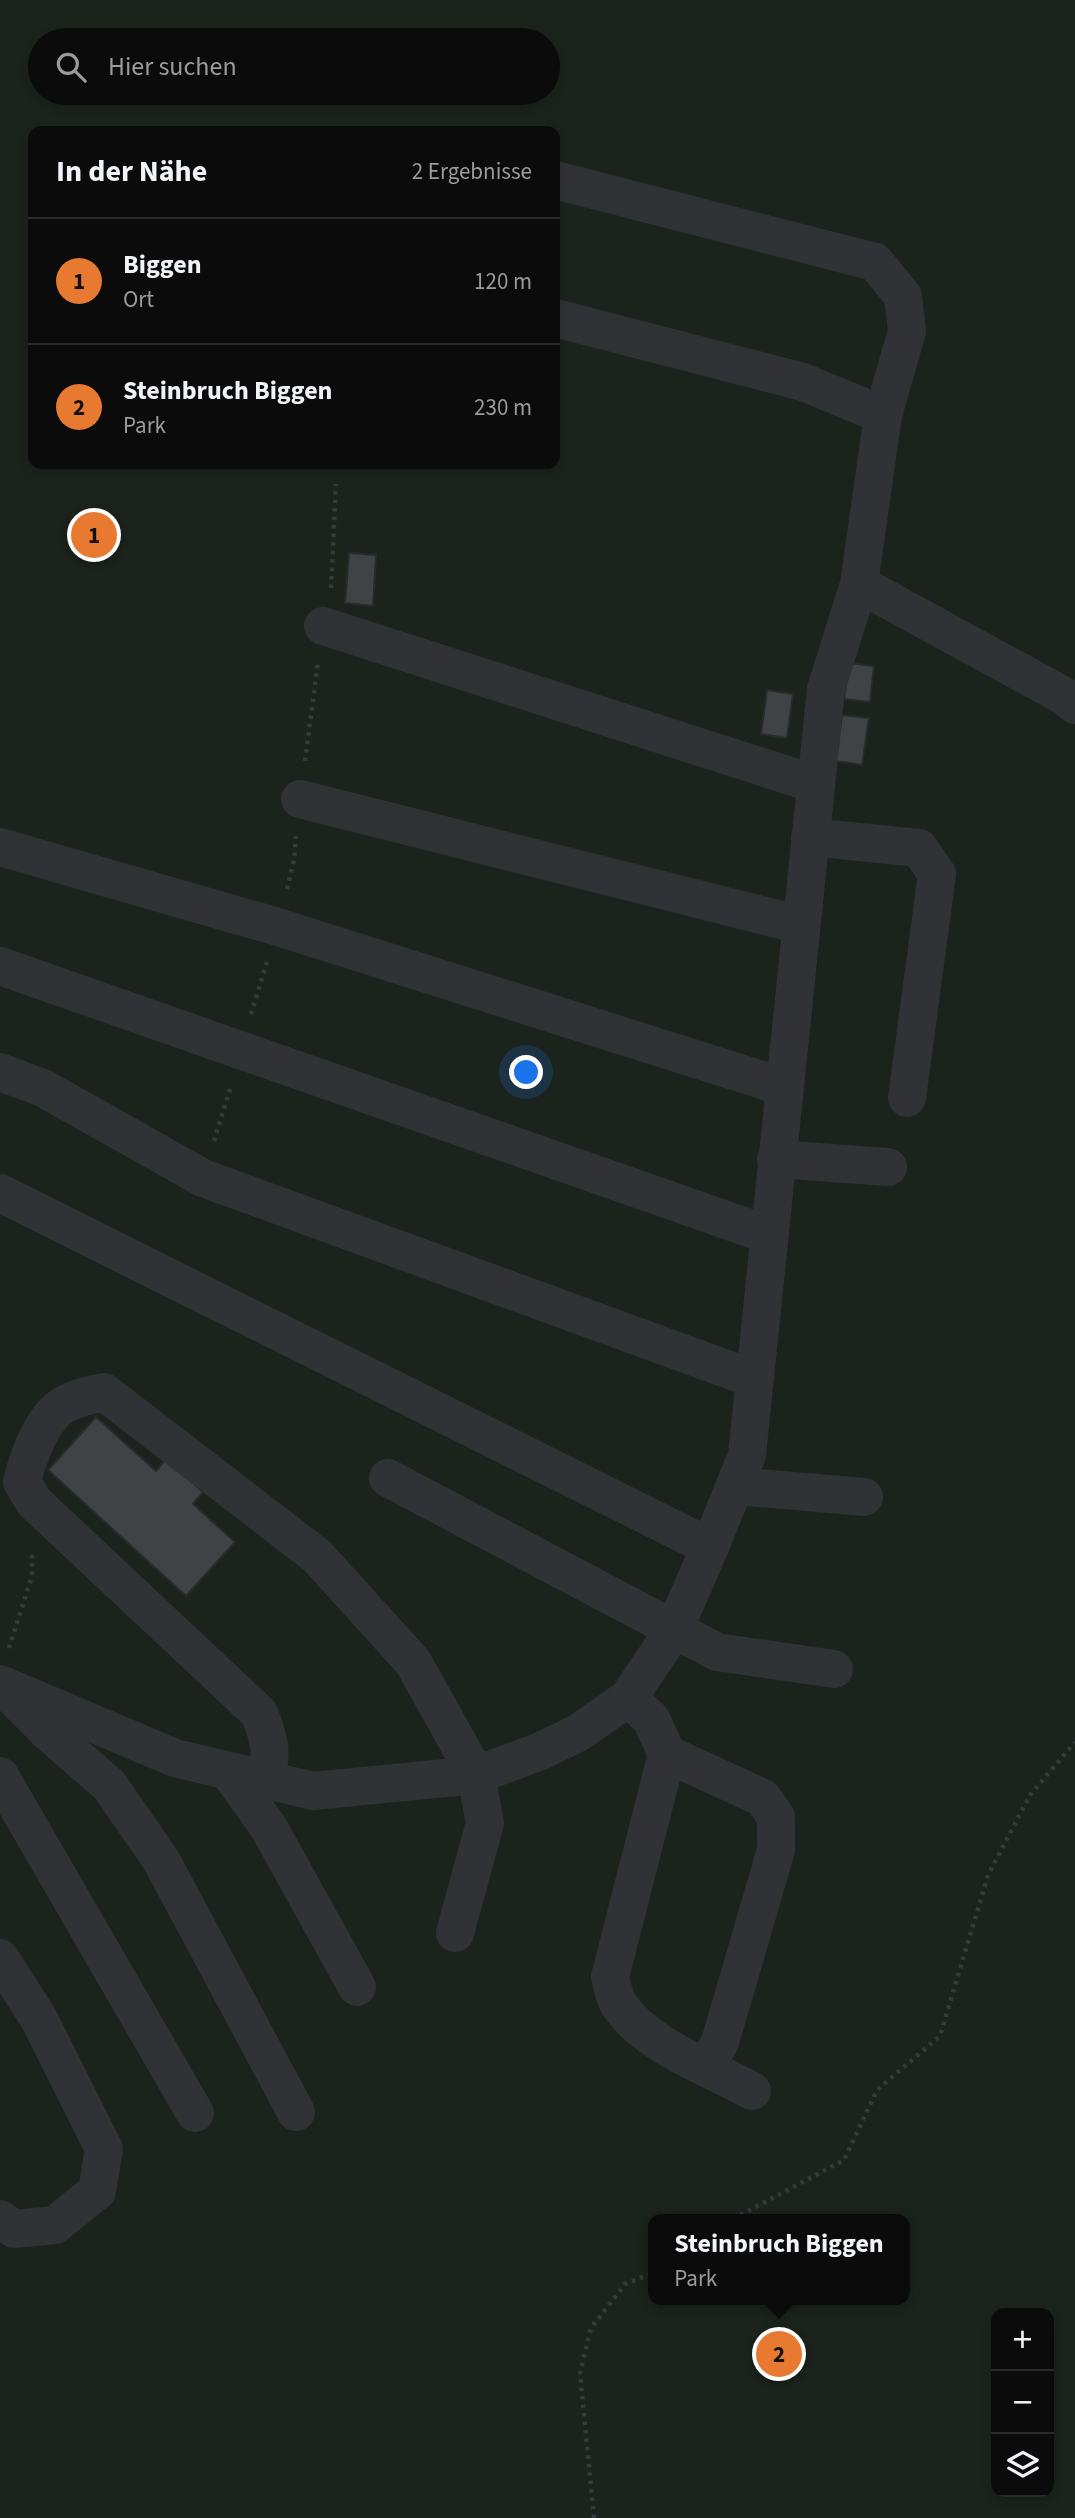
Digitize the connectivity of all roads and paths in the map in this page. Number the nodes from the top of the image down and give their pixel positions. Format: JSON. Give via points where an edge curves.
{"nodes":[{"id":1,"x":560,"y":181,"type":"edge"},
{"id":2,"x":560,"y":319,"type":"edge"},
{"id":3,"x":883,"y":415,"type":"junction"},
{"id":4,"x":859,"y":584,"type":"junction"},
{"id":5,"x":323,"y":626,"type":"dead end"},
{"id":6,"x":1072,"y":699,"type":"edge"},
{"id":7,"x":815,"y":784,"type":"junction"},
{"id":8,"x":300,"y":799,"type":"dead end"},
{"id":9,"x":810,"y":837,"type":"junction"},
{"id":10,"x":0,"y":847,"type":"edge"},
{"id":11,"x":801,"y":925,"type":"junction"},
{"id":12,"x":0,"y":966,"type":"edge"},
{"id":13,"x":0,"y":1072,"type":"edge"},
{"id":14,"x":784,"y":1087,"type":"junction"},
{"id":15,"x":907,"y":1098,"type":"dead end"},
{"id":16,"x":776,"y":1159,"type":"junction"},
{"id":17,"x":888,"y":1167,"type":"dead end"},
{"id":18,"x":0,"y":1194,"type":"edge"},
{"id":19,"x":769,"y":1235,"type":"junction"},
{"id":20,"x":754,"y":1379,"type":"junction"},
{"id":21,"x":388,"y":1478,"type":"dead end"},
{"id":22,"x":19,"y":1481,"type":"edge"},
{"id":23,"x":735,"y":1486,"type":"junction"},
{"id":24,"x":864,"y":1497,"type":"dead end"},
{"id":25,"x":710,"y":1547,"type":"junction"},
{"id":26,"x":674,"y":1630,"type":"junction"},
{"id":27,"x":834,"y":1669,"type":"dead end"},
{"id":28,"x":3,"y":1673,"type":"edge"},
{"id":29,"x":628,"y":1699,"type":"junction"},
{"id":30,"x":1075,"y":1742,"type":"edge"},
{"id":31,"x":667,"y":1754,"type":"junction"},
{"id":32,"x":229,"y":1772,"type":"junction"},
{"id":33,"x":476,"y":1775,"type":"junction"},
{"id":34,"x":0,"y":1776,"type":"edge"},
{"id":35,"x":265,"y":1781,"type":"junction"},
{"id":36,"x":455,"y":1933,"type":"dead end"},
{"id":37,"x":0,"y":1958,"type":"edge"},
{"id":38,"x":357,"y":1987,"type":"dead end"},
{"id":39,"x":706,"y":2066,"type":"junction"},
{"id":40,"x":752,"y":2091,"type":"dead end"},
{"id":41,"x":296,"y":2112,"type":"dead end"},
{"id":42,"x":195,"y":2113,"type":"dead end"},
{"id":43,"x":742,"y":2214,"type":"edge"},
{"id":44,"x":0,"y":2220,"type":"edge"},
{"id":45,"x":648,"y":2275,"type":"edge"},
{"id":46,"x":594,"y":2518,"type":"edge"}],
"edges":[{"from":1,"to":3,"type":"lane","via":[[876,262],[903,296],[907,331]]},
{"from":2,"to":3,"type":"lane","via":[[803,382]]},
{"from":3,"to":4,"type":"lane"},
{"from":4,"to":6,"type":"lane"},
{"from":4,"to":7,"type":"lane","via":[[826,689]]},
{"from":5,"to":7,"type":"lane"},
{"from":7,"to":9,"type":"lane"},
{"from":8,"to":11,"type":"lane"},
{"from":9,"to":11,"type":"lane"},
{"from":9,"to":15,"type":"lane","via":[[919,848],[937,874]]},
{"from":10,"to":14,"type":"lane","via":[[278,927]]},
{"from":11,"to":14,"type":"lane"},
{"from":12,"to":19,"type":"lane"},
{"from":13,"to":20,"type":"lane","via":[[43,1088],[202,1178]]},
{"from":14,"to":16,"type":"lane"},
{"from":16,"to":17,"type":"lane"},
{"from":16,"to":19,"type":"lane"},
{"from":18,"to":25,"type":"lane"},
{"from":19,"to":20,"type":"lane"},
{"from":20,"to":23,"type":"lane","via":[[747,1455]]},
{"from":21,"to":26,"type":"lane"},
{"from":22,"to":28,"type":"path","via":[[32,1576]]},
{"from":22,"to":33,"type":"lane","via":[[42,1430],[58,1409],[104,1392],[317,1556],[413,1662]]},
{"from":22,"to":35,"type":"lane","via":[[259,1713],[270,1739]]},
{"from":23,"to":24,"type":"lane"},
{"from":23,"to":25,"type":"lane"},
{"from":25,"to":26,"type":"lane"},
{"from":26,"to":27,"type":"lane","via":[[717,1653]]},
{"from":26,"to":29,"type":"lane"},
{"from":28,"to":32,"type":"lane","via":[[175,1758]]},
{"from":28,"to":41,"type":"lane","via":[[48,1733],[108,1786],[161,1860]]},
{"from":29,"to":31,"type":"lane","via":[[651,1719]]},
{"from":29,"to":33,"type":"lane","via":[[578,1733]]},
{"from":30,"to":43,"type":"path","via":[[1030,1795],[988,1875],[940,2036],[877,2090],[844,2160]]},
{"from":31,"to":39,"type":"lane","via":[[610,1977],[617,2001],[634,2024],[674,2052]]},
{"from":31,"to":39,"type":"lane","via":[[762,1798],[776,1818],[776,1850],[720,2042]]},
{"from":32,"to":35,"type":"lane"},
{"from":32,"to":38,"type":"lane","via":[[269,1828]]},
{"from":33,"to":35,"type":"lane","via":[[313,1791]]},
{"from":33,"to":36,"type":"lane","via":[[485,1823]]},
{"from":34,"to":42,"type":"lane"},
{"from":37,"to":44,"type":"lane","via":[[39,2019],[104,2149],[97,2191],[55,2225],[14,2229]]},
{"from":39,"to":40,"type":"lane"},
{"from":45,"to":46,"type":"path","via":[[625,2284],[591,2329],[580,2373]]}]}
